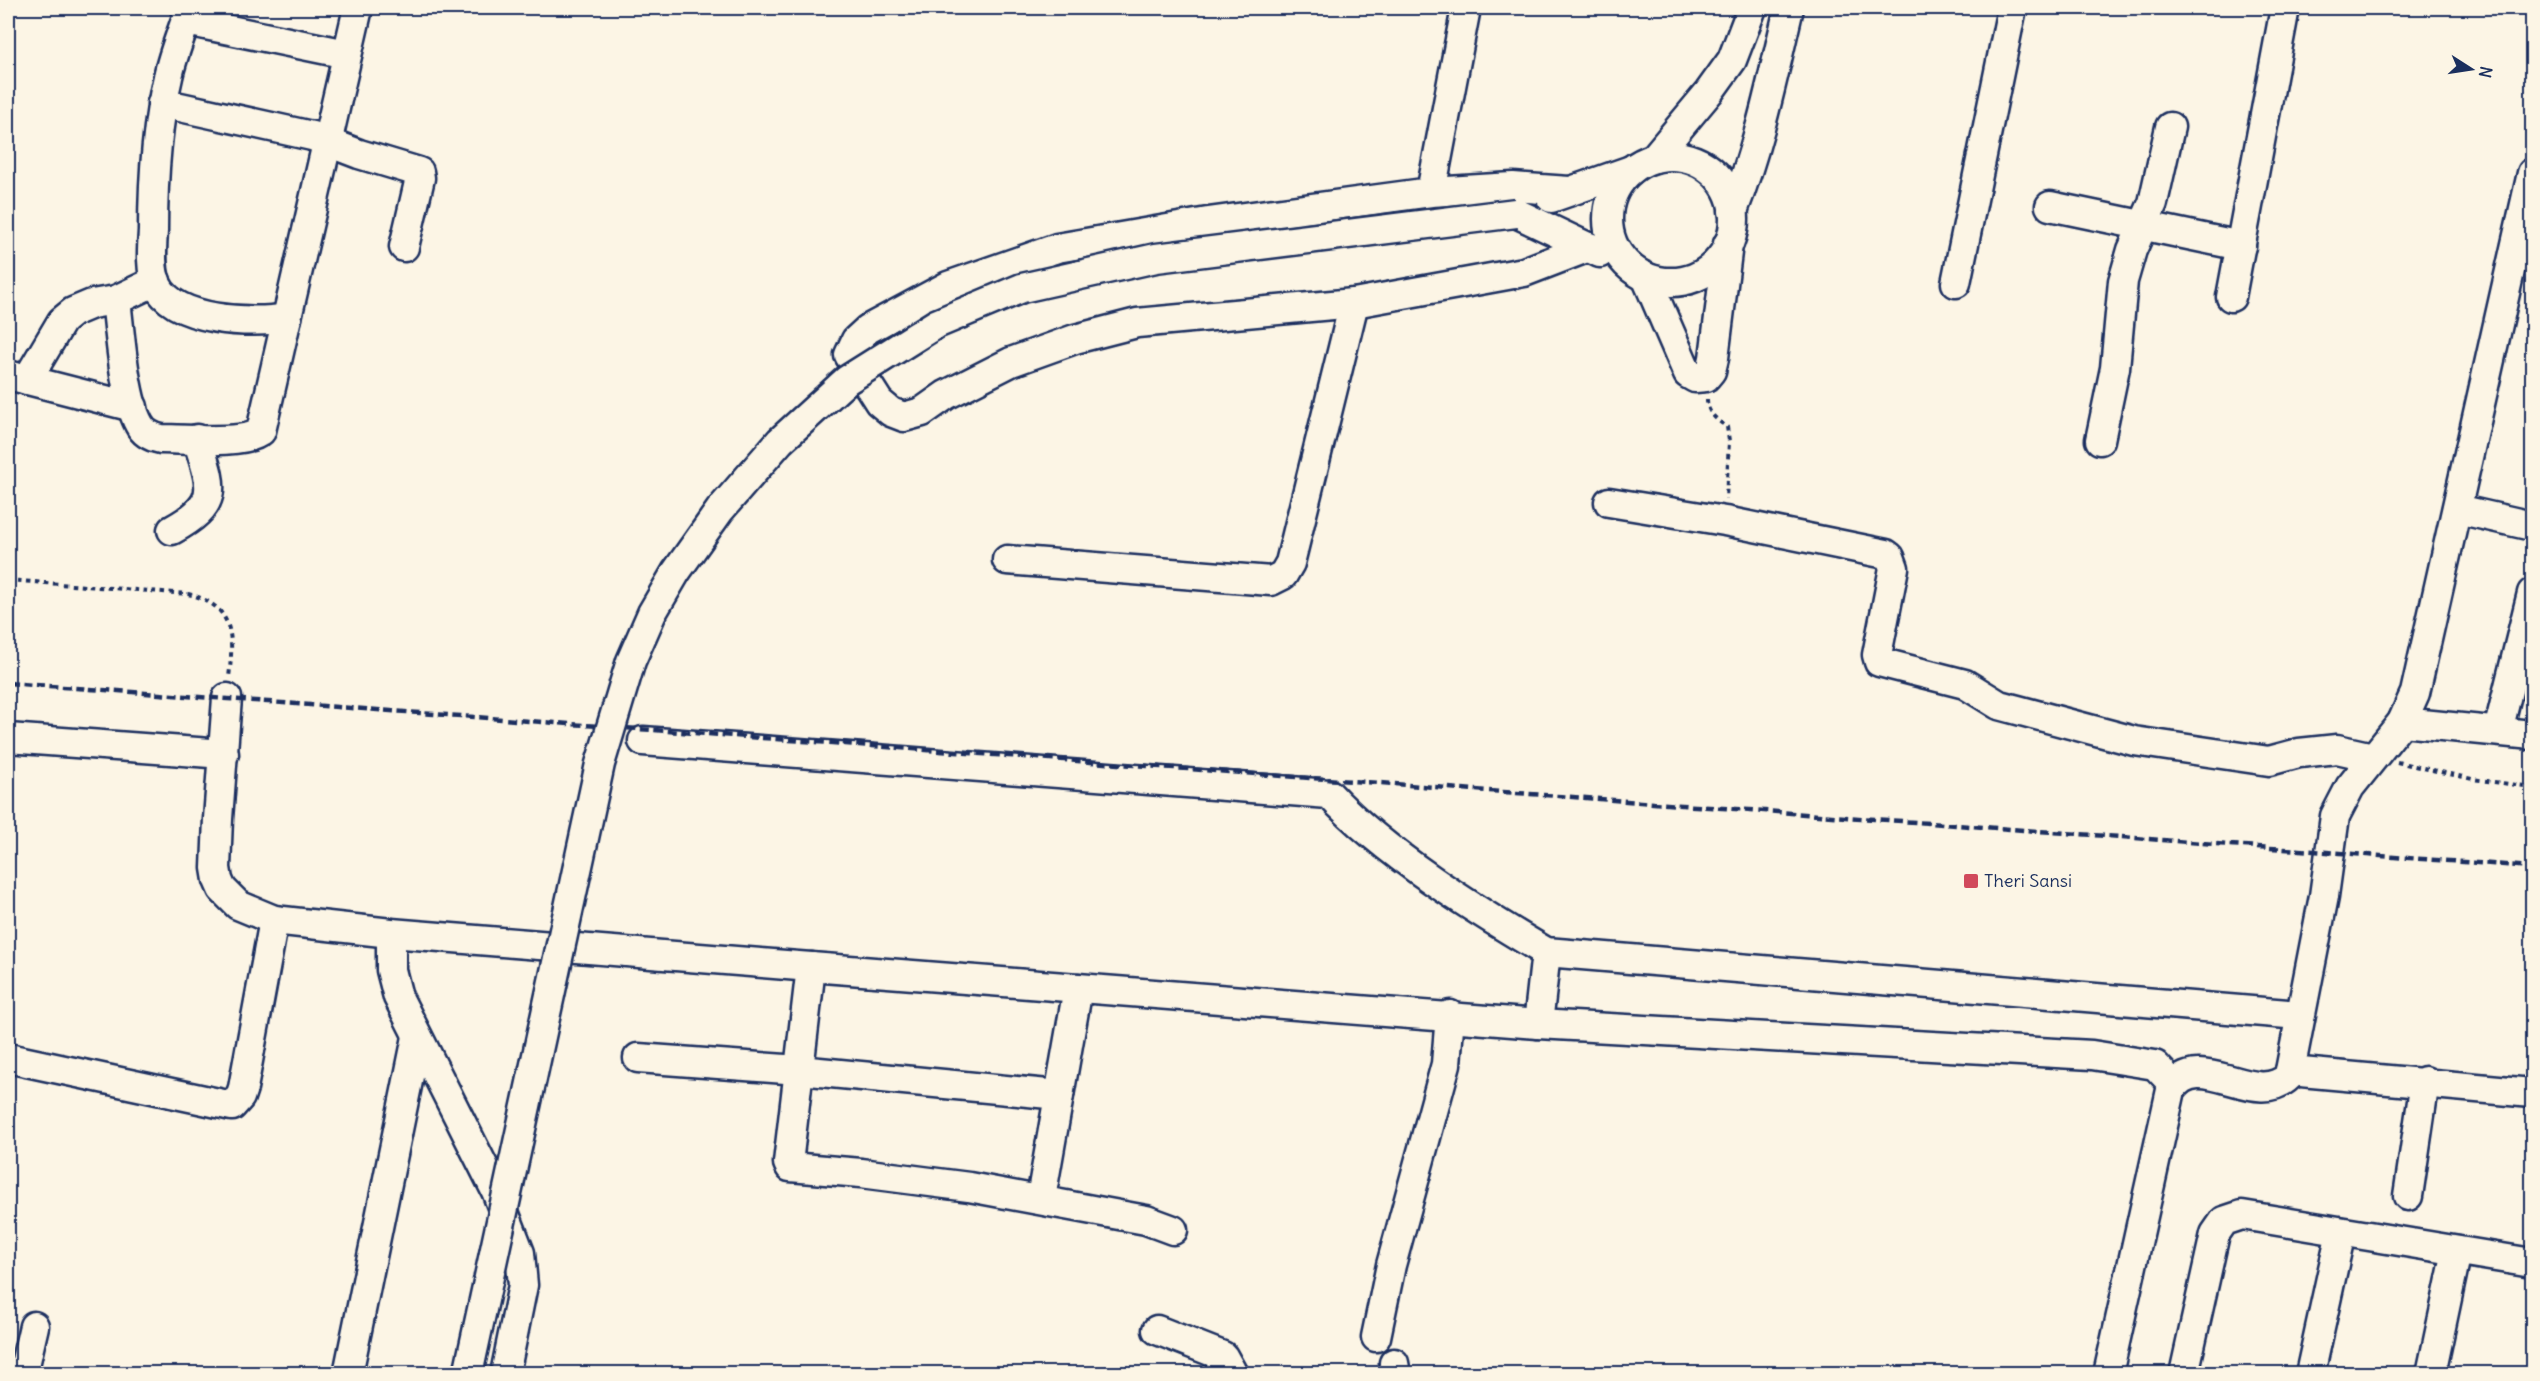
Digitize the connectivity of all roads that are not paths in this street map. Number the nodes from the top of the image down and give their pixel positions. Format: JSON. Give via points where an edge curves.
{"nodes":[{"id":1,"x":358,"y":8,"type":"edge"},
{"id":2,"x":1466,"y":8,"type":"edge"},
{"id":3,"x":1752,"y":8,"type":"edge"},
{"id":4,"x":1790,"y":8,"type":"edge"},
{"id":5,"x":2012,"y":8,"type":"edge"},
{"id":6,"x":2285,"y":8,"type":"edge"},
{"id":7,"x":188,"y":14,"type":"edge"},
{"id":8,"x":347,"y":54,"type":"junction"},
{"id":9,"x":162,"y":103,"type":"junction"},
{"id":10,"x":2170,"y":127,"type":"dead end"},
{"id":11,"x":327,"y":143,"type":"junction"},
{"id":12,"x":1642,"y":164,"type":"junction"},
{"id":13,"x":2532,"y":174,"type":"edge"},
{"id":14,"x":1569,"y":191,"type":"junction"},
{"id":15,"x":1431,"y":192,"type":"junction"},
{"id":16,"x":2050,"y":206,"type":"dead end"},
{"id":17,"x":1733,"y":211,"type":"junction"},
{"id":18,"x":1516,"y":213,"type":"junction"},
{"id":19,"x":2143,"y":226,"type":"junction"},
{"id":20,"x":1729,"y":242,"type":"junction"},
{"id":21,"x":2241,"y":246,"type":"junction"},
{"id":22,"x":405,"y":247,"type":"dead end"},
{"id":23,"x":1588,"y":247,"type":"junction"},
{"id":24,"x":1639,"y":272,"type":"junction"},
{"id":25,"x":156,"y":280,"type":"junction"},
{"id":26,"x":1956,"y":283,"type":"dead end"},
{"id":27,"x":2231,"y":297,"type":"dead end"},
{"id":28,"x":116,"y":300,"type":"junction"},
{"id":29,"x":1354,"y":303,"type":"junction"},
{"id":30,"x":287,"y":318,"type":"junction"},
{"id":31,"x":17,"y":377,"type":"edge"},
{"id":32,"x":133,"y":407,"type":"junction"},
{"id":33,"x":197,"y":439,"type":"junction"},
{"id":34,"x":2100,"y":440,"type":"dead end"},
{"id":35,"x":1609,"y":502,"type":"dead end"},
{"id":36,"x":2457,"y":510,"type":"junction"},
{"id":37,"x":2532,"y":526,"type":"edge"},
{"id":38,"x":172,"y":530,"type":"dead end"},
{"id":39,"x":1006,"y":560,"type":"dead end"},
{"id":40,"x":2532,"y":593,"type":"edge"},
{"id":41,"x":227,"y":698,"type":"road end"},
{"id":42,"x":2402,"y":722,"type":"junction"},
{"id":43,"x":2498,"y":730,"type":"junction"},
{"id":44,"x":2532,"y":735,"type":"edge"},
{"id":45,"x":8,"y":738,"type":"edge"},
{"id":46,"x":643,"y":741,"type":"dead end"},
{"id":47,"x":224,"y":754,"type":"junction"},
{"id":48,"x":2373,"y":757,"type":"junction"},
{"id":49,"x":273,"y":920,"type":"junction"},
{"id":50,"x":391,"y":933,"type":"junction"},
{"id":51,"x":1546,"y":952,"type":"junction"},
{"id":52,"x":811,"y":967,"type":"junction"},
{"id":53,"x":1077,"y":988,"type":"junction"},
{"id":54,"x":1450,"y":1015,"type":"junction"},
{"id":55,"x":2300,"y":1016,"type":"junction"},
{"id":56,"x":1539,"y":1024,"type":"junction"},
{"id":57,"x":417,"y":1037,"type":"junction"},
{"id":58,"x":8,"y":1058,"type":"edge"},
{"id":59,"x":638,"y":1058,"type":"dead end"},
{"id":60,"x":798,"y":1070,"type":"junction"},
{"id":61,"x":2290,"y":1071,"type":"junction"},
{"id":62,"x":2425,"y":1082,"type":"junction"},
{"id":63,"x":2174,"y":1085,"type":"junction"},
{"id":64,"x":2532,"y":1093,"type":"edge"},
{"id":65,"x":1059,"y":1095,"type":"junction"},
{"id":66,"x":2408,"y":1196,"type":"dead end"},
{"id":67,"x":1041,"y":1198,"type":"junction"},
{"id":68,"x":1173,"y":1230,"type":"dead end"},
{"id":69,"x":2341,"y":1232,"type":"junction"},
{"id":70,"x":2457,"y":1251,"type":"junction"},
{"id":71,"x":2532,"y":1263,"type":"edge"},
{"id":72,"x":33,"y":1326,"type":"dead end"},
{"id":73,"x":1156,"y":1330,"type":"dead end"},
{"id":74,"x":1376,"y":1336,"type":"dead end"},
{"id":75,"x":2434,"y":1373,"type":"edge"},
{"id":76,"x":23,"y":1374,"type":"edge"},
{"id":77,"x":348,"y":1374,"type":"edge"},
{"id":78,"x":468,"y":1374,"type":"edge"},
{"id":79,"x":505,"y":1374,"type":"edge"},
{"id":80,"x":1233,"y":1374,"type":"edge"},
{"id":81,"x":2108,"y":1374,"type":"edge"},
{"id":82,"x":2184,"y":1374,"type":"edge"},
{"id":83,"x":2310,"y":1374,"type":"edge"}],
"edges":[{"from":1,"to":8,"type":"street"},
{"from":2,"to":15,"type":"street"},
{"from":3,"to":12,"type":"street","via":[[1732,60],[1709,92]]},
{"from":4,"to":17,"type":"street","via":[[1761,128]]},
{"from":5,"to":26,"type":"street"},
{"from":6,"to":21,"type":"street"},
{"from":7,"to":8,"type":"street"},
{"from":7,"to":9,"type":"street"},
{"from":8,"to":11,"type":"street"},
{"from":9,"to":11,"type":"street","via":[[312,136]]},
{"from":9,"to":25,"type":"street","via":[[153,182],[152,248]]},
{"from":10,"to":19,"type":"street","via":[[2153,203]]},
{"from":11,"to":22,"type":"street","via":[[418,171],[420,178]]},
{"from":11,"to":30,"type":"street"},
{"from":12,"to":14,"type":"street"},
{"from":12,"to":17,"type":"street","via":[[1678,156],[1689,159],[1710,170],[1725,188]]},
{"from":12,"to":24,"type":"street","via":[[1614,192],[1608,219],[1614,246]]},
{"from":13,"to":36,"type":"street"},
{"from":14,"to":15,"type":"street","via":[[1512,187]]},
{"from":14,"to":18,"type":"street"},
{"from":15,"to":29,"type":"street","via":[[1208,222],[1057,248],[948,286],[868,329],[856,340],[849,356],[879,402],[904,417],[1011,362],[1075,339],[1137,323]]},
{"from":16,"to":19,"type":"street"},
{"from":17,"to":20,"type":"street"},
{"from":18,"to":23,"type":"street"},
{"from":18,"to":78,"type":"street","bridge":true,"via":[[1156,258],[1022,288],[936,324],[867,367],[780,441],[720,510],[676,572],[631,661],[600,764]]},
{"from":19,"to":21,"type":"street"},
{"from":19,"to":34,"type":"street","via":[[2123,281],[2115,368]]},
{"from":20,"to":24,"type":"street","via":[[1717,261],[1700,274],[1679,281],[1657,280]]},
{"from":20,"to":24,"type":"street","via":[[1714,358],[1706,377],[1688,374]]},
{"from":21,"to":27,"type":"street"},
{"from":23,"to":24,"type":"street"},
{"from":23,"to":29,"type":"street","via":[[1524,272]]},
{"from":25,"to":28,"type":"street"},
{"from":25,"to":30,"type":"street","via":[[165,296],[186,310],[252,321]]},
{"from":28,"to":31,"type":"street","via":[[80,308],[67,317]]},
{"from":28,"to":32,"type":"street"},
{"from":29,"to":39,"type":"street","via":[[1290,563],[1283,575],[1271,581]]},
{"from":30,"to":33,"type":"street","via":[[261,431],[249,438]]},
{"from":31,"to":32,"type":"street"},
{"from":32,"to":33,"type":"street","via":[[139,425],[152,437]]},
{"from":33,"to":38,"type":"street","via":[[210,491],[198,513]]},
{"from":35,"to":48,"type":"street","via":[[1886,554],[1894,568],[1877,655],[1879,662],[1965,684],[1999,705],[2134,741],[2239,758],[2269,761],[2337,749]]},
{"from":36,"to":37,"type":"street"},
{"from":36,"to":42,"type":"street","via":[[2422,669]]},
{"from":40,"to":43,"type":"street"},
{"from":41,"to":47,"type":"street"},
{"from":42,"to":43,"type":"street"},
{"from":42,"to":48,"type":"street"},
{"from":43,"to":44,"type":"street"},
{"from":45,"to":47,"type":"street"},
{"from":46,"to":51,"type":"street","via":[[1329,794],[1350,817],[1443,887]]},
{"from":47,"to":49,"type":"street","via":[[216,850],[218,880],[238,905]]},
{"from":48,"to":55,"type":"street","via":[[2343,798],[2335,816]]},
{"from":49,"to":50,"type":"street"},
{"from":49,"to":58,"type":"street","via":[[243,1088],[232,1106]]},
{"from":50,"to":52,"type":"street"},
{"from":50,"to":57,"type":"street","via":[[393,981]]},
{"from":51,"to":55,"type":"street"},
{"from":51,"to":56,"type":"street"},
{"from":52,"to":53,"type":"street"},
{"from":52,"to":60,"type":"street"},
{"from":53,"to":54,"type":"street"},
{"from":53,"to":65,"type":"street"},
{"from":54,"to":56,"type":"street"},
{"from":54,"to":74,"type":"street","via":[[1446,1064],[1391,1265]]},
{"from":55,"to":61,"type":"street"},
{"from":56,"to":63,"type":"street","via":[[2092,1055],[2155,1065]]},
{"from":57,"to":77,"type":"street"},
{"from":57,"to":79,"type":"street","via":[[496,1191],[520,1252],[523,1285]]},
{"from":59,"to":60,"type":"street"},
{"from":60,"to":65,"type":"street"},
{"from":60,"to":67,"type":"street","via":[[788,1163],[793,1169],[861,1173]]},
{"from":61,"to":62,"type":"street"},
{"from":61,"to":63,"type":"street","via":[[2284,1080],[2271,1087],[2251,1086],[2208,1074],[2184,1077]]},
{"from":62,"to":64,"type":"street"},
{"from":62,"to":66,"type":"street"},
{"from":63,"to":81,"type":"street"},
{"from":65,"to":67,"type":"street"},
{"from":67,"to":68,"type":"street","via":[[1146,1220]]},
{"from":69,"to":70,"type":"street"},
{"from":69,"to":82,"type":"street","via":[[2242,1215],[2224,1221],[2215,1234]]},
{"from":69,"to":83,"type":"street"},
{"from":70,"to":71,"type":"street"},
{"from":70,"to":75,"type":"street"},
{"from":72,"to":76,"type":"street"},
{"from":73,"to":80,"type":"street","via":[[1224,1356]]}]}
